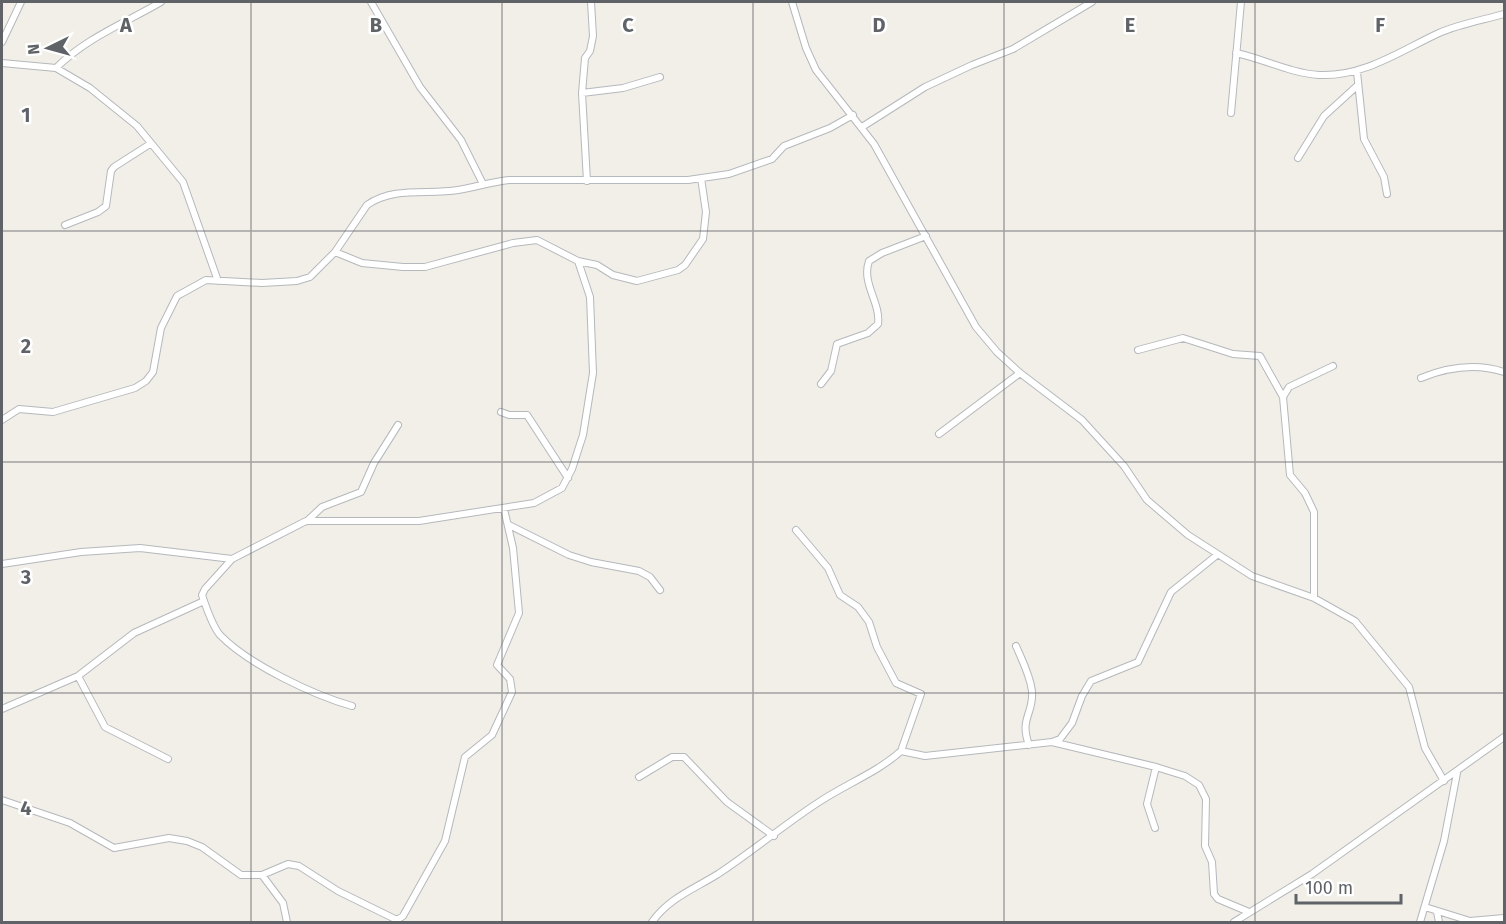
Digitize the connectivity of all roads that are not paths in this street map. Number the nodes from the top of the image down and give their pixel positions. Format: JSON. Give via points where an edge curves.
{"nodes":[{"id":1,"x":21,"y":2,"type":"edge"},
{"id":2,"x":161,"y":2,"type":"edge"},
{"id":3,"x":371,"y":2,"type":"edge"},
{"id":4,"x":591,"y":2,"type":"edge"},
{"id":5,"x":792,"y":2,"type":"edge"},
{"id":6,"x":1092,"y":2,"type":"edge"},
{"id":7,"x":1241,"y":2,"type":"edge"},
{"id":8,"x":1504,"y":14,"type":"edge"},
{"id":9,"x":2,"y":42,"type":"edge"},
{"id":10,"x":1236,"y":53,"type":"junction"},
{"id":11,"x":2,"y":63,"type":"edge"},
{"id":12,"x":56,"y":68,"type":"junction"},
{"id":13,"x":1357,"y":72,"type":"junction"},
{"id":14,"x":660,"y":77,"type":"dead end"},
{"id":15,"x":1358,"y":85,"type":"junction"},
{"id":16,"x":582,"y":93,"type":"junction"},
{"id":17,"x":1231,"y":113,"type":"dead end"},
{"id":18,"x":853,"y":115,"type":"junction"},
{"id":19,"x":862,"y":127,"type":"junction"},
{"id":20,"x":150,"y":144,"type":"junction"},
{"id":21,"x":1298,"y":158,"type":"dead end"},
{"id":22,"x":702,"y":178,"type":"junction"},
{"id":23,"x":587,"y":181,"type":"junction"},
{"id":24,"x":482,"y":182,"type":"junction"},
{"id":25,"x":1387,"y":194,"type":"dead end"},
{"id":26,"x":65,"y":225,"type":"dead end"},
{"id":27,"x":926,"y":236,"type":"junction"},
{"id":28,"x":335,"y":252,"type":"junction"},
{"id":29,"x":578,"y":261,"type":"junction"},
{"id":30,"x":218,"y":281,"type":"junction"},
{"id":31,"x":1138,"y":350,"type":"dead end"},
{"id":32,"x":1333,"y":366,"type":"dead end"},
{"id":33,"x":1504,"y":372,"type":"edge"},
{"id":34,"x":1020,"y":373,"type":"junction"},
{"id":35,"x":1421,"y":378,"type":"dead end"},
{"id":36,"x":821,"y":384,"type":"dead end"},
{"id":37,"x":1283,"y":397,"type":"junction"},
{"id":38,"x":501,"y":412,"type":"dead end"},
{"id":39,"x":2,"y":420,"type":"edge"},
{"id":40,"x":398,"y":424,"type":"dead end"},
{"id":41,"x":939,"y":434,"type":"dead end"},
{"id":42,"x":568,"y":478,"type":"junction"},
{"id":43,"x":504,"y":508,"type":"junction"},
{"id":44,"x":306,"y":521,"type":"junction"},
{"id":45,"x":509,"y":525,"type":"junction"},
{"id":46,"x":796,"y":530,"type":"dead end"},
{"id":47,"x":1217,"y":555,"type":"junction"},
{"id":48,"x":232,"y":559,"type":"junction"},
{"id":49,"x":2,"y":564,"type":"edge"},
{"id":50,"x":660,"y":590,"type":"dead end"},
{"id":51,"x":1314,"y":598,"type":"junction"},
{"id":52,"x":204,"y":601,"type":"junction"},
{"id":53,"x":1016,"y":646,"type":"dead end"},
{"id":54,"x":78,"y":676,"type":"junction"},
{"id":55,"x":352,"y":706,"type":"dead end"},
{"id":56,"x":2,"y":709,"type":"edge"},
{"id":57,"x":1504,"y":736,"type":"edge"},
{"id":58,"x":1052,"y":742,"type":"junction"},
{"id":59,"x":1029,"y":745,"type":"junction"},
{"id":60,"x":901,"y":751,"type":"junction"},
{"id":61,"x":168,"y":759,"type":"dead end"},
{"id":62,"x":1156,"y":766,"type":"junction"},
{"id":63,"x":1457,"y":773,"type":"junction"},
{"id":64,"x":639,"y":777,"type":"dead end"},
{"id":65,"x":1444,"y":782,"type":"junction"},
{"id":66,"x":2,"y":800,"type":"edge"},
{"id":67,"x":1155,"y":828,"type":"dead end"},
{"id":68,"x":774,"y":836,"type":"junction"},
{"id":69,"x":262,"y":875,"type":"junction"},
{"id":70,"x":1425,"y":907,"type":"junction"},
{"id":71,"x":1249,"y":912,"type":"junction"},
{"id":72,"x":1437,"y":912,"type":"junction"},
{"id":73,"x":1504,"y":918,"type":"edge"},
{"id":74,"x":287,"y":922,"type":"edge"},
{"id":75,"x":652,"y":922,"type":"edge"},
{"id":76,"x":1234,"y":922,"type":"edge"},
{"id":77,"x":1420,"y":922,"type":"edge"},
{"id":78,"x":1438,"y":922,"type":"edge"}],
"edges":[{"from":1,"to":9,"type":"street"},
{"from":2,"to":12,"type":"street","via":[[93,38]]},
{"from":3,"to":24,"type":"street","via":[[420,87],[461,140]]},
{"from":4,"to":16,"type":"street","via":[[593,36],[585,58]]},
{"from":5,"to":18,"type":"street","via":[[816,70]]},
{"from":6,"to":19,"type":"street","via":[[1013,49],[926,87]]},
{"from":7,"to":10,"type":"street"},
{"from":8,"to":13,"type":"street","via":[[1441,32]]},
{"from":10,"to":13,"type":"street","via":[[1300,73]]},
{"from":10,"to":17,"type":"street"},
{"from":11,"to":12,"type":"street"},
{"from":12,"to":20,"type":"street","via":[[113,105]]},
{"from":13,"to":15,"type":"street"},
{"from":14,"to":16,"type":"street","via":[[623,88]]},
{"from":15,"to":21,"type":"street","via":[[1324,116]]},
{"from":15,"to":25,"type":"street","via":[[1364,139],[1384,177]]},
{"from":16,"to":23,"type":"street"},
{"from":18,"to":19,"type":"street"},
{"from":18,"to":22,"type":"street","via":[[784,146],[772,159],[729,174]]},
{"from":19,"to":27,"type":"street"},
{"from":20,"to":26,"type":"street","via":[[114,166],[106,206]]},
{"from":20,"to":30,"type":"street","via":[[183,182]]},
{"from":22,"to":23,"type":"street"},
{"from":22,"to":29,"type":"street","via":[[706,212],[703,239],[678,270],[630,280]]},
{"from":23,"to":24,"type":"street"},
{"from":24,"to":28,"type":"street","via":[[458,190],[408,192],[374,200]]},
{"from":27,"to":34,"type":"street","via":[[976,327]]},
{"from":27,"to":36,"type":"street","via":[[869,261],[868,282],[878,324],[868,333],[837,344],[831,370]]},
{"from":28,"to":29,"type":"street","via":[[362,263],[425,267],[537,240]]},
{"from":28,"to":30,"type":"street","via":[[310,277],[297,281]]},
{"from":29,"to":42,"type":"street","via":[[590,297],[593,373],[583,435]]},
{"from":30,"to":39,"type":"street","via":[[206,280],[177,296],[161,328],[153,372],[146,381],[125,392],[53,412],[20,409]]},
{"from":31,"to":37,"type":"street","via":[[1183,338],[1233,354],[1260,356]]},
{"from":32,"to":37,"type":"street","via":[[1289,387]]},
{"from":33,"to":35,"type":"street","via":[[1493,368],[1453,368]]},
{"from":34,"to":41,"type":"street"},
{"from":34,"to":47,"type":"street","via":[[1082,420],[1124,466],[1147,500]]},
{"from":37,"to":51,"type":"street","via":[[1290,475],[1314,512]]},
{"from":38,"to":42,"type":"street","via":[[532,419]]},
{"from":40,"to":44,"type":"street","via":[[361,492],[322,507]]},
{"from":42,"to":43,"type":"street","via":[[562,488],[547,498]]},
{"from":43,"to":44,"type":"street","via":[[419,521]]},
{"from":43,"to":45,"type":"street"},
{"from":44,"to":48,"type":"street"},
{"from":45,"to":50,"type":"street","via":[[569,555],[639,571]]},
{"from":45,"to":69,"type":"street","via":[[519,613],[497,665],[510,679],[512,692],[492,735],[466,755],[445,841],[402,916],[392,920],[299,866],[288,864]]},
{"from":46,"to":60,"type":"street","via":[[828,568],[840,595],[858,607],[869,622],[896,683],[921,694]]},
{"from":47,"to":51,"type":"street","via":[[1275,586]]},
{"from":47,"to":58,"type":"street","via":[[1171,592],[1138,662],[1091,681],[1072,723],[1060,739]]},
{"from":48,"to":49,"type":"street","via":[[140,548]]},
{"from":48,"to":52,"type":"street","via":[[205,589]]},
{"from":51,"to":65,"type":"street","via":[[1355,621],[1399,672],[1414,698],[1425,748]]},
{"from":52,"to":54,"type":"street","via":[[134,633]]},
{"from":52,"to":55,"type":"street","via":[[219,634],[233,645],[321,697]]},
{"from":53,"to":59,"type":"street","via":[[1032,692],[1024,725]]},
{"from":54,"to":56,"type":"street"},
{"from":54,"to":61,"type":"street","via":[[105,727]]},
{"from":57,"to":63,"type":"street"},
{"from":58,"to":59,"type":"street"},
{"from":58,"to":62,"type":"street"},
{"from":59,"to":60,"type":"street","via":[[925,756]]},
{"from":60,"to":68,"type":"street","via":[[887,764],[818,802]]},
{"from":62,"to":67,"type":"street","via":[[1147,804]]},
{"from":62,"to":71,"type":"street","via":[[1185,776],[1205,793],[1205,846],[1212,862],[1214,894]]},
{"from":63,"to":65,"type":"street"},
{"from":63,"to":70,"type":"street","via":[[1444,841]]},
{"from":64,"to":68,"type":"street","via":[[672,757],[684,757],[727,802]]},
{"from":65,"to":71,"type":"street","via":[[1298,884]]},
{"from":66,"to":69,"type":"street","via":[[70,823],[114,848],[169,838],[187,841],[241,875]]},
{"from":68,"to":75,"type":"street","via":[[680,895]]},
{"from":69,"to":74,"type":"street","via":[[283,903]]},
{"from":70,"to":72,"type":"street"},
{"from":70,"to":77,"type":"street"},
{"from":71,"to":76,"type":"street"},
{"from":72,"to":73,"type":"street","via":[[1470,921]]},
{"from":72,"to":78,"type":"street"}]}
